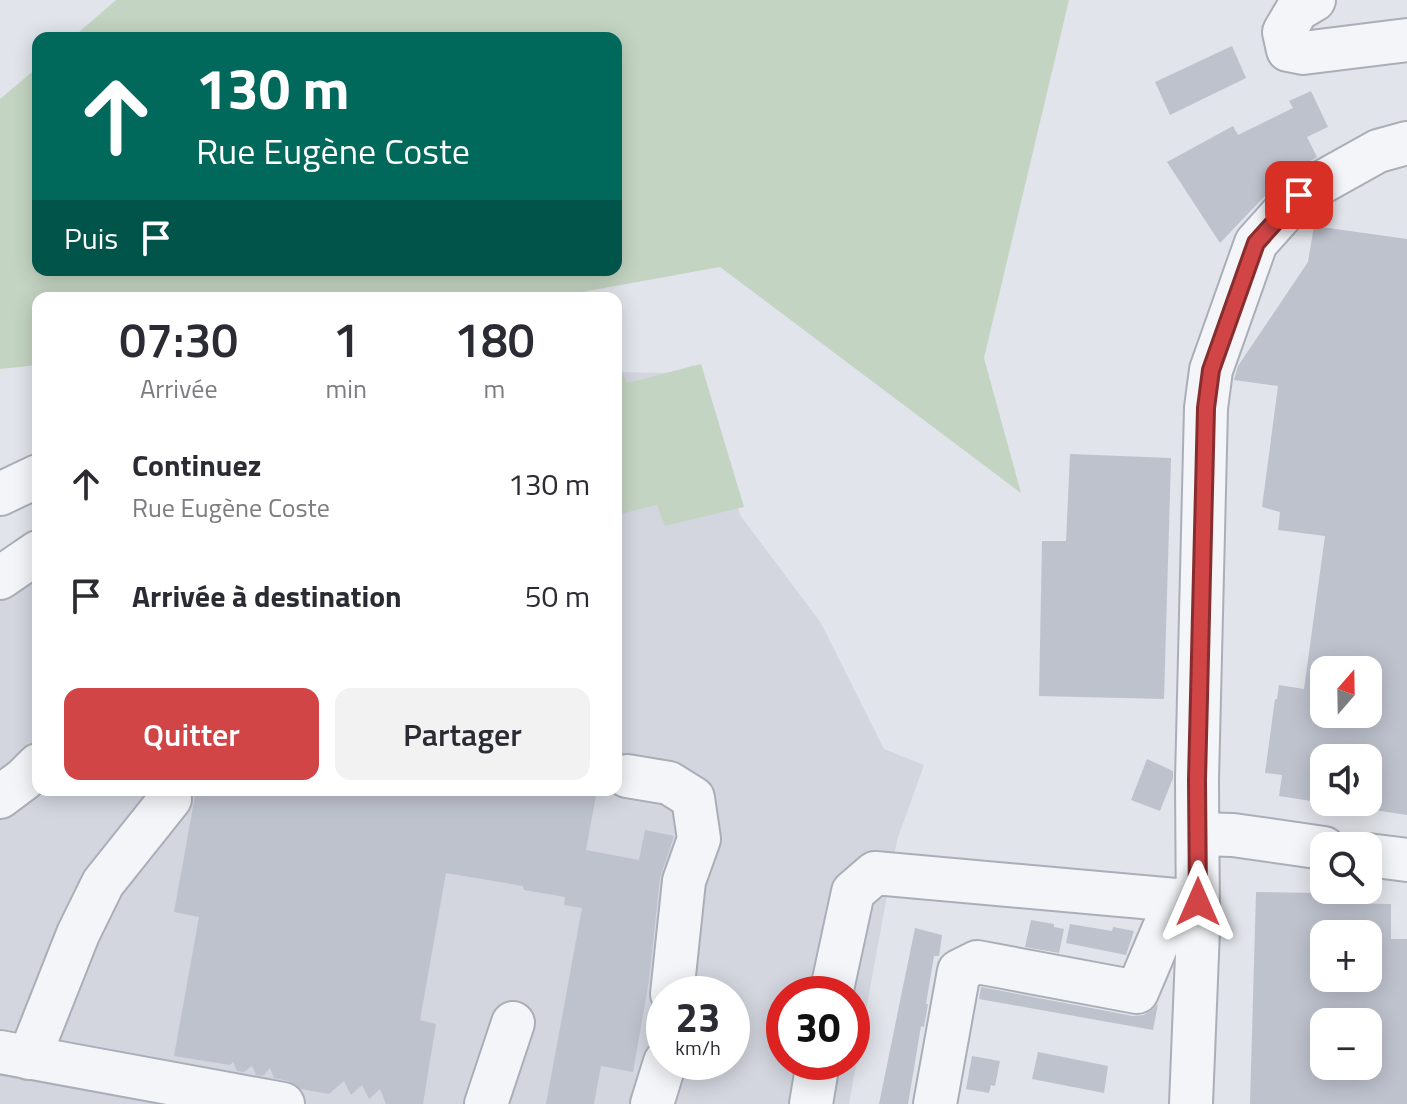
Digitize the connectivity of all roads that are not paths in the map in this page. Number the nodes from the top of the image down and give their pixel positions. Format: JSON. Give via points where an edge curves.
{"nodes":[{"id":1,"x":1314,"y":0,"type":"edge"},
{"id":2,"x":1407,"y":40,"type":"edge"},
{"id":3,"x":1407,"y":143,"type":"edge"},
{"id":4,"x":32,"y":479,"type":"edge"},
{"id":5,"x":0,"y":494,"type":"edge"},
{"id":6,"x":32,"y":556,"type":"edge"},
{"id":7,"x":0,"y":578,"type":"edge"},
{"id":8,"x":32,"y":771,"type":"edge"},
{"id":9,"x":627,"y":776,"type":"dead end"},
{"id":10,"x":0,"y":797,"type":"edge"},
{"id":11,"x":170,"y":799,"type":"dead end"},
{"id":12,"x":1198,"y":834,"type":"junction"},
{"id":13,"x":1310,"y":846,"type":"edge"},
{"id":14,"x":1382,"y":857,"type":"edge"},
{"id":15,"x":1407,"y":860,"type":"edge"},
{"id":16,"x":1198,"y":916,"type":"junction"},
{"id":17,"x":674,"y":976,"type":"edge"},
{"id":18,"x":835,"y":976,"type":"edge"},
{"id":19,"x":513,"y":1023,"type":"dead end"},
{"id":20,"x":15,"y":1055,"type":"edge"},
{"id":21,"x":659,"y":1080,"type":"edge"},
{"id":22,"x":815,"y":1080,"type":"edge"},
{"id":23,"x":941,"y":1103,"type":"edge"},
{"id":24,"x":283,"y":1104,"type":"edge"},
{"id":25,"x":486,"y":1104,"type":"edge"},
{"id":26,"x":652,"y":1104,"type":"edge"},
{"id":27,"x":811,"y":1104,"type":"edge"},
{"id":28,"x":1191,"y":1104,"type":"edge"}],
"edges":[{"from":1,"to":2,"type":"street","via":[[1297,10],[1284,32],[1288,50],[1303,53]]},
{"from":3,"to":12,"type":"street","via":[[1378,151],[1299,195],[1256,243],[1211,370]]},
{"from":4,"to":5,"type":"street"},
{"from":6,"to":7,"type":"street"},
{"from":8,"to":10,"type":"street"},
{"from":9,"to":17,"type":"street","via":[[669,783],[693,798],[699,839],[684,881]]},
{"from":11,"to":20,"type":"street","via":[[103,883]]},
{"from":12,"to":13,"type":"street"},
{"from":12,"to":16,"type":"street"},
{"from":14,"to":15,"type":"street"},
{"from":16,"to":18,"type":"street","via":[[875,873],[853,892]]},
{"from":16,"to":23,"type":"street","via":[[1164,928],[1137,992],[977,962],[959,971]]},
{"from":16,"to":28,"type":"street"},
{"from":19,"to":25,"type":"street"},
{"from":20,"to":24,"type":"street"},
{"from":21,"to":26,"type":"street"},
{"from":22,"to":27,"type":"street"}]}
